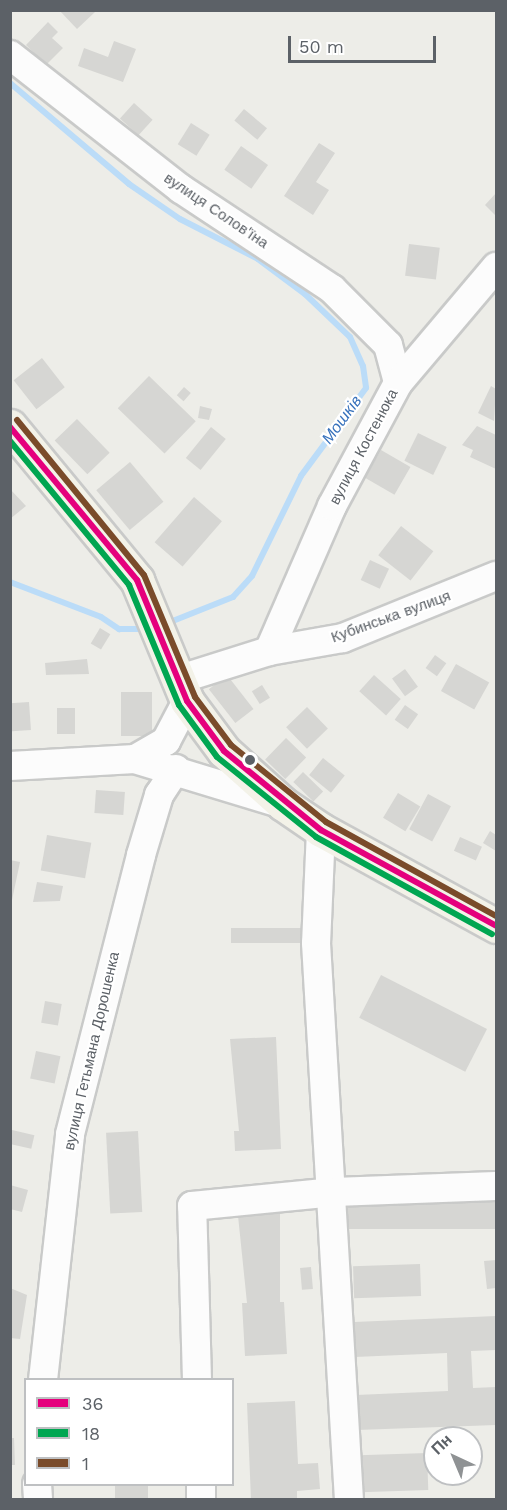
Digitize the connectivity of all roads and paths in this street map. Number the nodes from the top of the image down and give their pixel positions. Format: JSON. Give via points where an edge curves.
{"nodes":[{"id":1,"x":10,"y":55,"type":"edge"},
{"id":2,"x":496,"y":267,"type":"edge"},
{"id":3,"x":398,"y":383,"type":"junction"},
{"id":4,"x":10,"y":426,"type":"edge"},
{"id":5,"x":496,"y":576,"type":"edge"},
{"id":6,"x":269,"y":651,"type":"junction"},
{"id":7,"x":183,"y":690,"type":"junction"},
{"id":8,"x":135,"y":759,"type":"junction"},
{"id":9,"x":10,"y":766,"type":"edge"},
{"id":10,"x":176,"y":769,"type":"junction"},
{"id":11,"x":283,"y":804,"type":"junction"},
{"id":12,"x":321,"y":830,"type":"junction"},
{"id":13,"x":496,"y":926,"type":"edge"},
{"id":14,"x":496,"y":1186,"type":"edge"},
{"id":15,"x":334,"y":1192,"type":"junction"},
{"id":16,"x":44,"y":1378,"type":"edge"},
{"id":17,"x":197,"y":1378,"type":"edge"},
{"id":18,"x":349,"y":1500,"type":"edge"}],
"edges":[{"from":1,"to":3,"type":"street","name":"вулиця Солов'їна","via":[[181,189],[332,289],[388,345]]},
{"from":2,"to":3,"type":"street","name":"вулиця Костенюка"},
{"from":3,"to":6,"type":"street","name":"вулиця Костенюка","via":[[332,506]]},
{"from":4,"to":7,"type":"main road","via":[[91,520],[149,600]]},
{"from":5,"to":6,"type":"street","name":"Кубинська вулиця","via":[[342,638]]},
{"from":6,"to":7,"type":"street","name":"Кубинська вулиця"},
{"from":7,"to":8,"type":"street","via":[[166,741]]},
{"from":7,"to":11,"type":"main road","via":[[224,751]]},
{"from":8,"to":9,"type":"street"},
{"from":8,"to":10,"type":"street"},
{"from":10,"to":11,"type":"street"},
{"from":10,"to":16,"type":"street","name":"вулиця Гетьмана Дорошенка","via":[[159,795],[138,866],[70,1134]]},
{"from":11,"to":12,"type":"main road"},
{"from":12,"to":13,"type":"main road"},
{"from":12,"to":15,"type":"street","via":[[316,943]]},
{"from":14,"to":15,"type":"street"},
{"from":15,"to":17,"type":"street","via":[[192,1206]]},
{"from":15,"to":18,"type":"street"}]}
